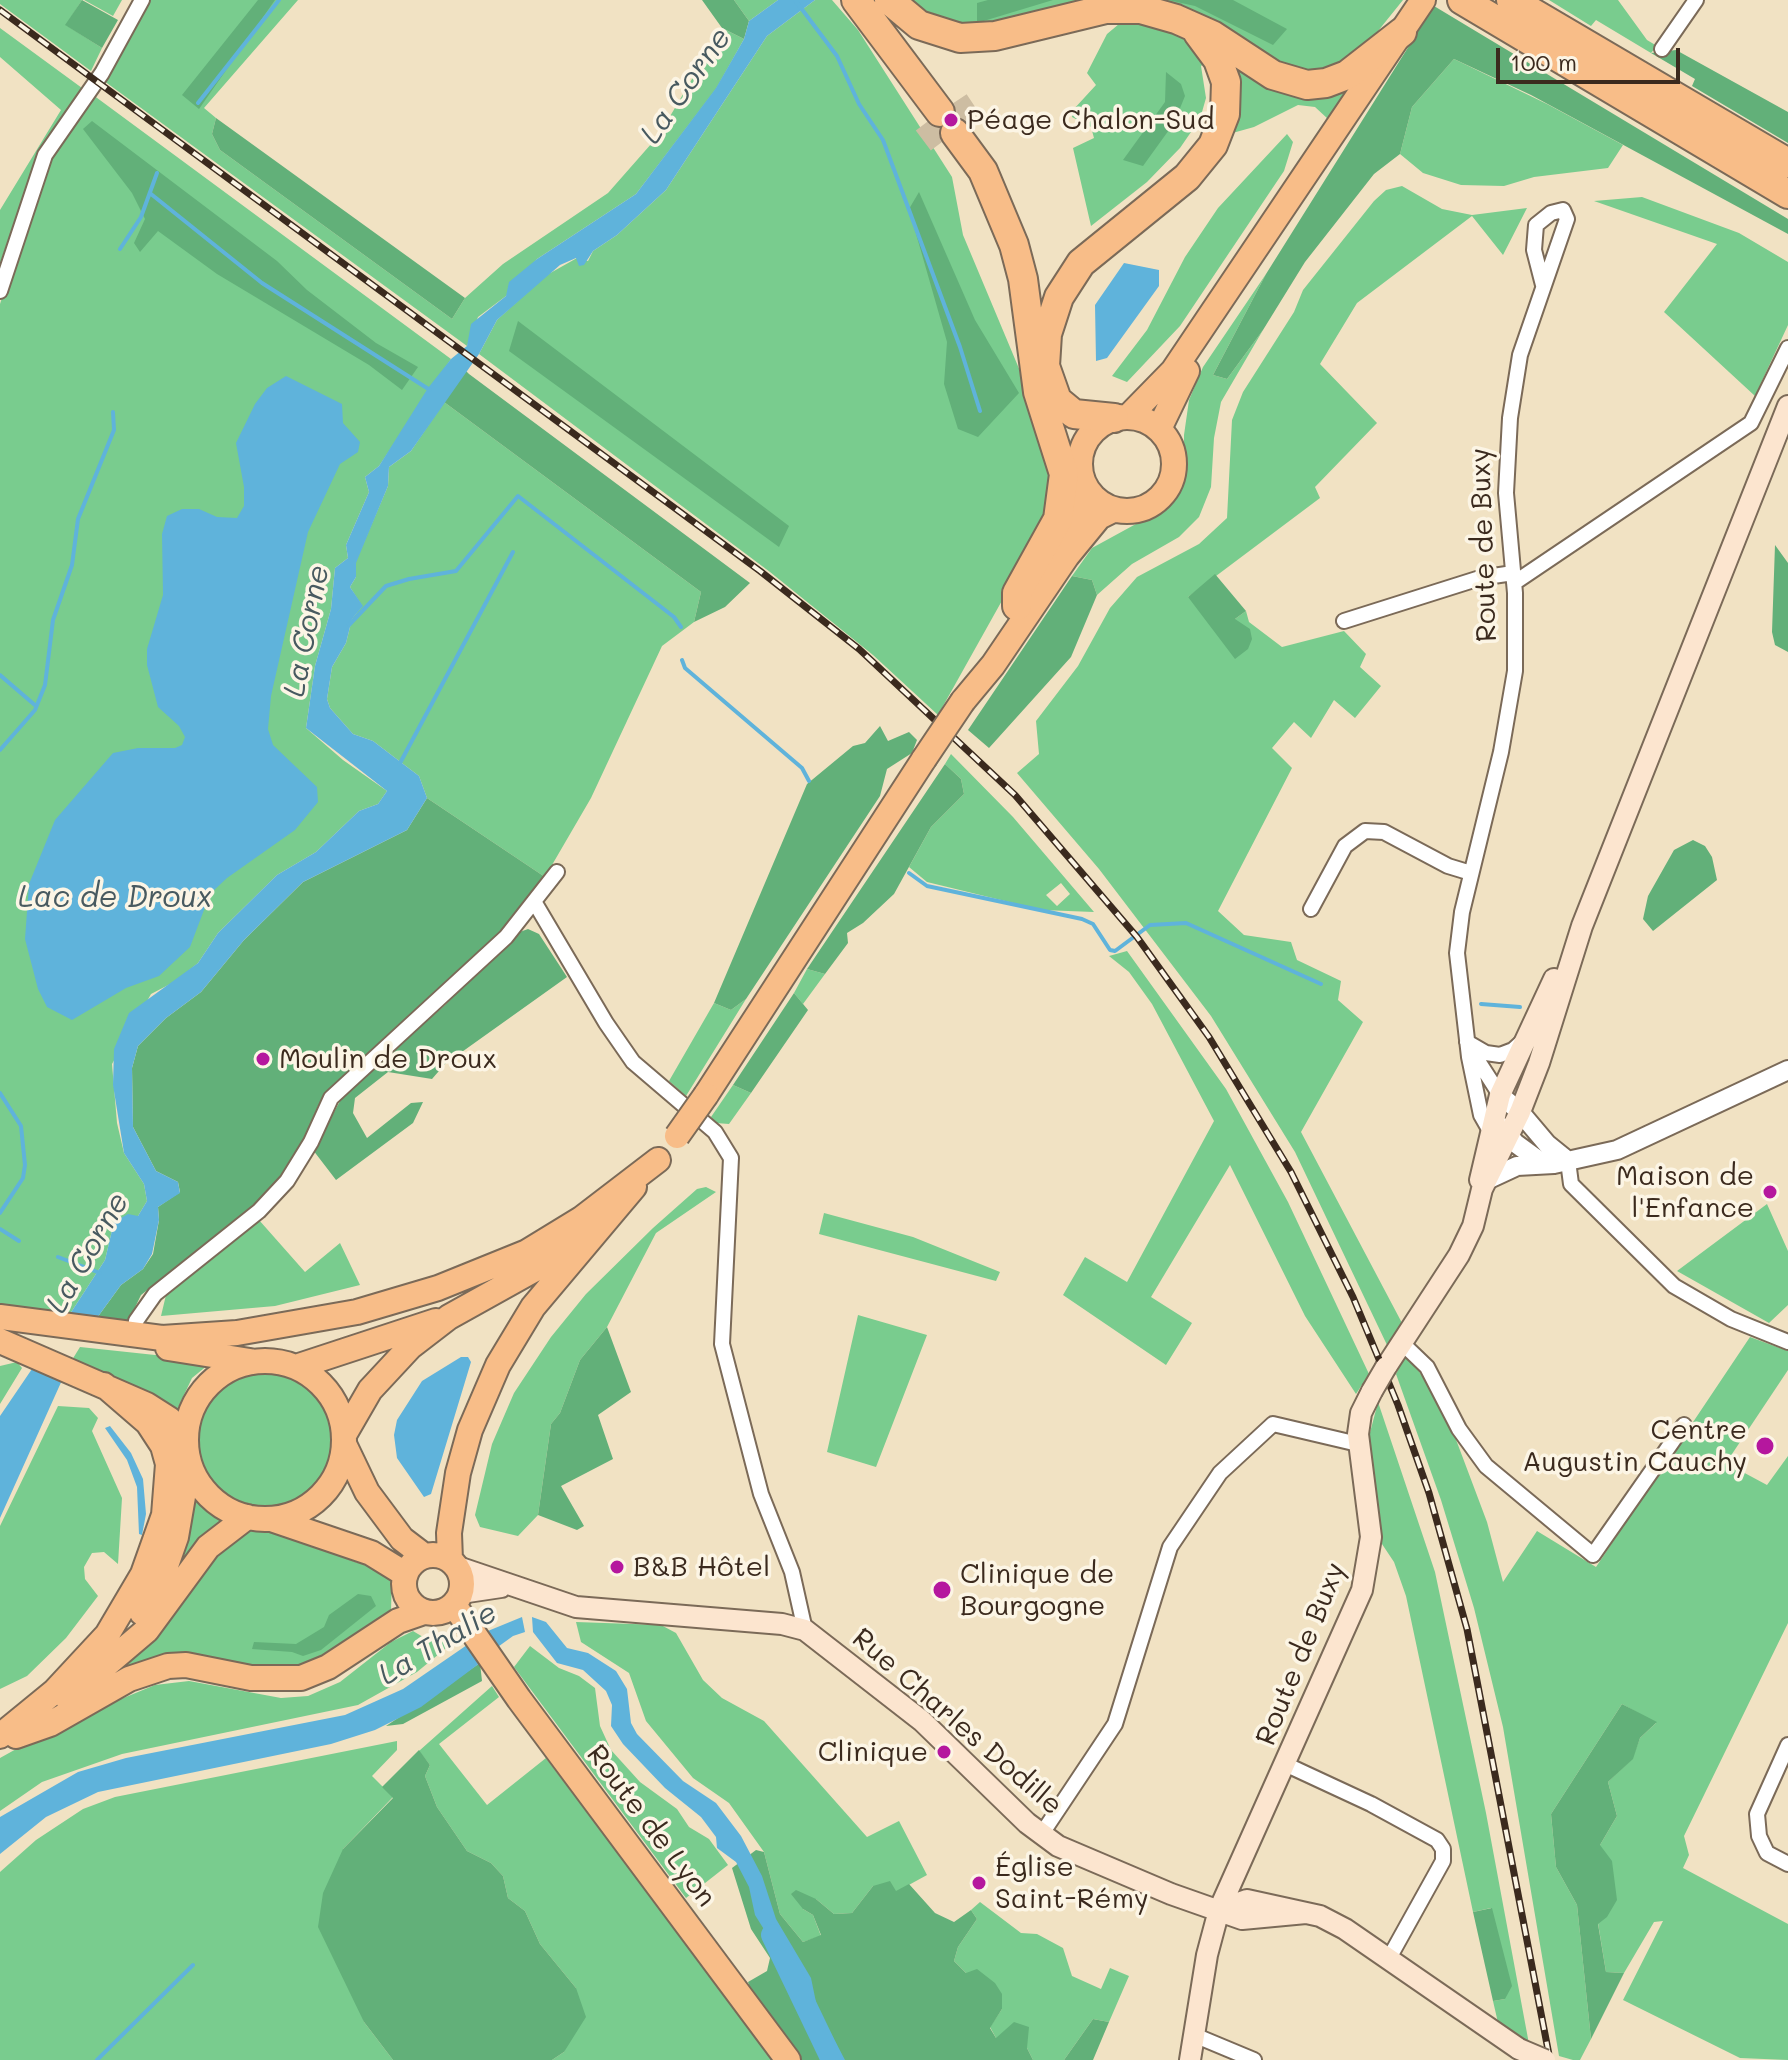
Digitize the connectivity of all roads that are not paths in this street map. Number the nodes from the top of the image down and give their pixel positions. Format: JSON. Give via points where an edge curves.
{"nodes":[{"id":1,"x":142,"y":0,"type":"edge"},
{"id":2,"x":856,"y":0,"type":"edge"},
{"id":3,"x":889,"y":0,"type":"edge"},
{"id":4,"x":1462,"y":0,"type":"edge"},
{"id":5,"x":1511,"y":0,"type":"edge"},
{"id":6,"x":1696,"y":0,"type":"edge"},
{"id":7,"x":1412,"y":17,"type":"edge"},
{"id":8,"x":1189,"y":25,"type":"junction"},
{"id":9,"x":1662,"y":49,"type":"dead end"},
{"id":10,"x":1788,"y":163,"type":"edge"},
{"id":11,"x":1788,"y":194,"type":"edge"},
{"id":12,"x":1543,"y":285,"type":"junction"},
{"id":13,"x":0,"y":291,"type":"edge"},
{"id":14,"x":1788,"y":348,"type":"edge"},
{"id":15,"x":1042,"y":406,"type":"junction"},
{"id":16,"x":1788,"y":406,"type":"edge"},
{"id":17,"x":1122,"y":417,"type":"junction"},
{"id":18,"x":1159,"y":429,"type":"junction"},
{"id":19,"x":1082,"y":474,"type":"junction"},
{"id":20,"x":1113,"y":510,"type":"junction"},
{"id":21,"x":1513,"y":578,"type":"junction"},
{"id":22,"x":1017,"y":606,"type":"junction"},
{"id":23,"x":1344,"y":621,"type":"dead end"},
{"id":24,"x":969,"y":692,"type":"junction"},
{"id":25,"x":557,"y":872,"type":"dead end"},
{"id":26,"x":1471,"y":873,"type":"junction"},
{"id":27,"x":535,"y":903,"type":"junction"},
{"id":28,"x":1311,"y":909,"type":"dead end"},
{"id":29,"x":1582,"y":926,"type":"junction"},
{"id":30,"x":1526,"y":1037,"type":"junction"},
{"id":31,"x":1467,"y":1042,"type":"junction"},
{"id":32,"x":1788,"y":1070,"type":"edge"},
{"id":33,"x":1498,"y":1101,"type":"junction"},
{"id":34,"x":1520,"y":1112,"type":"junction"},
{"id":35,"x":1498,"y":1133,"type":"junction"},
{"id":36,"x":658,"y":1160,"type":"junction"},
{"id":37,"x":1568,"y":1161,"type":"junction"},
{"id":38,"x":1541,"y":1162,"type":"junction"},
{"id":39,"x":1486,"y":1184,"type":"junction"},
{"id":40,"x":634,"y":1187,"type":"junction"},
{"id":41,"x":449,"y":1317,"type":"junction"},
{"id":42,"x":0,"y":1319,"type":"edge"},
{"id":43,"x":134,"y":1336,"type":"junction"},
{"id":44,"x":0,"y":1341,"type":"edge"},
{"id":45,"x":1788,"y":1342,"type":"edge"},
{"id":46,"x":1402,"y":1343,"type":"junction"},
{"id":47,"x":254,"y":1362,"type":"junction"},
{"id":48,"x":296,"y":1367,"type":"junction"},
{"id":49,"x":104,"y":1385,"type":"junction"},
{"id":50,"x":1684,"y":1425,"type":"dead end"},
{"id":51,"x":344,"y":1440,"type":"junction"},
{"id":52,"x":1358,"y":1444,"type":"junction"},
{"id":53,"x":187,"y":1452,"type":"junction"},
{"id":54,"x":259,"y":1518,"type":"junction"},
{"id":55,"x":423,"y":1555,"type":"junction"},
{"id":56,"x":454,"y":1563,"type":"junction"},
{"id":57,"x":405,"y":1574,"type":"junction"},
{"id":58,"x":509,"y":1586,"type":"junction"},
{"id":59,"x":446,"y":1605,"type":"junction"},
{"id":60,"x":805,"y":1630,"type":"junction"},
{"id":61,"x":128,"y":1644,"type":"junction"},
{"id":62,"x":5,"y":1740,"type":"edge"},
{"id":63,"x":1788,"y":1745,"type":"edge"},
{"id":64,"x":1287,"y":1765,"type":"junction"},
{"id":65,"x":1041,"y":1835,"type":"junction"},
{"id":66,"x":1788,"y":1864,"type":"edge"},
{"id":67,"x":1219,"y":1910,"type":"junction"},
{"id":68,"x":1388,"y":1960,"type":"junction"},
{"id":69,"x":1194,"y":2035,"type":"junction"},
{"id":70,"x":788,"y":2060,"type":"edge"},
{"id":71,"x":1190,"y":2060,"type":"edge"},
{"id":72,"x":1254,"y":2060,"type":"edge"},
{"id":73,"x":1545,"y":2060,"type":"edge"}],
"edges":[{"from":1,"to":13,"type":"street","via":[[102,73],[45,155]]},
{"from":2,"to":15,"type":"highway","via":[[983,171],[1023,279]]},
{"from":3,"to":8,"type":"highway","via":[[919,25],[960,38],[995,36],[1125,8]]},
{"from":4,"to":11,"type":"highway"},
{"from":5,"to":10,"type":"highway"},
{"from":6,"to":9,"type":"street"},
{"from":7,"to":8,"type":"highway","via":[[1347,75],[1307,85],[1273,75]]},
{"from":7,"to":17,"type":"main road","via":[[1173,371]]},
{"from":7,"to":18,"type":"main road","via":[[1383,73],[1176,388]]},
{"from":8,"to":17,"type":"highway","via":[[1211,49],[1226,82],[1218,134],[1187,177],[1081,263],[1059,297],[1047,334],[1045,366],[1057,400],[1074,414]]},
{"from":12,"to":12,"type":"street","name":"Route de Buxy","via":[[1567,219],[1563,210],[1536,225],[1534,250]]},
{"from":12,"to":21,"type":"street","name":"Route de Buxy","via":[[1520,355],[1510,418],[1506,493]]},
{"from":14,"to":21,"type":"street","via":[[1751,423]]},
{"from":15,"to":19,"type":"highway","via":[[1064,433]]},
{"from":15,"to":22,"type":"highway","via":[[1064,474],[1063,499],[1048,541],[1017,593]]},
{"from":16,"to":29,"type":"main road","name":"Route de Buxy"},
{"from":17,"to":18,"type":"main road"},
{"from":17,"to":19,"type":"main road","via":[[1090,434]]},
{"from":18,"to":20,"type":"main road","via":[[1173,453],[1174,468],[1164,494],[1141,509]]},
{"from":19,"to":20,"type":"main road","via":[[1092,497]]},
{"from":19,"to":22,"type":"main road","via":[[1077,509]]},
{"from":20,"to":24,"type":"main road","via":[[1099,517],[1067,556]]},
{"from":21,"to":23,"type":"street","via":[[1480,578]]},
{"from":21,"to":26,"type":"street","name":"Route de Buxy","via":[[1514,683]]},
{"from":22,"to":24,"type":"main road"},
{"from":24,"to":36,"type":"main road","bridge":true,"via":[[706,1095]]},
{"from":25,"to":27,"type":"street"},
{"from":26,"to":28,"type":"street","via":[[1384,832],[1365,831],[1345,846]]},
{"from":26,"to":31,"type":"street","name":"Route de Buxy","via":[[1457,953]]},
{"from":27,"to":43,"type":"street","via":[[490,953],[331,1098],[287,1181],[241,1226],[155,1294],[136,1321]]},
{"from":27,"to":60,"type":"street","via":[[633,1062],[715,1132],[731,1158],[722,1344],[758,1483],[792,1572]]},
{"from":29,"to":30,"type":"main road","name":"Route de Buxy"},
{"from":29,"to":34,"type":"main road","name":"Route de Buxy"},
{"from":30,"to":31,"type":"street","via":[[1500,1055]]},
{"from":30,"to":33,"type":"main road","name":"Route de Buxy"},
{"from":31,"to":33,"type":"street","name":"Route de Buxy"},
{"from":31,"to":35,"type":"street","name":"Route de Buxy","via":[[1481,1115]]},
{"from":32,"to":37,"type":"street","via":[[1617,1150]]},
{"from":33,"to":34,"type":"street","name":"Route de Buxy"},
{"from":33,"to":35,"type":"main road","name":"Route de Buxy"},
{"from":34,"to":35,"type":"main road","name":"Route de Buxy"},
{"from":34,"to":37,"type":"street"},
{"from":35,"to":38,"type":"street"},
{"from":35,"to":39,"type":"main road","name":"Route de Buxy","via":[[1479,1177]]},
{"from":36,"to":40,"type":"main road"},
{"from":36,"to":43,"type":"main road","via":[[545,1242],[438,1288],[291,1326],[211,1336]]},
{"from":37,"to":38,"type":"street"},
{"from":37,"to":45,"type":"street","via":[[1571,1184],[1674,1286],[1731,1319]]},
{"from":38,"to":39,"type":"street","via":[[1517,1166]]},
{"from":39,"to":46,"type":"main road","name":"Route de Buxy","via":[[1467,1241]]},
{"from":40,"to":41,"type":"main road","via":[[564,1249]]},
{"from":40,"to":56,"type":"main road","via":[[533,1307],[498,1365],[458,1473],[449,1533]]},
{"from":41,"to":48,"type":"main road"},
{"from":41,"to":51,"type":"main road","via":[[383,1373]]},
{"from":42,"to":43,"type":"main road"},
{"from":42,"to":47,"type":"main road"},
{"from":44,"to":49,"type":"main road"},
{"from":46,"to":50,"type":"street","via":[[1427,1367],[1459,1429],[1486,1466],[1593,1555]]},
{"from":46,"to":52,"type":"main road","name":"Route de Buxy","bridge":true,"via":[[1361,1413]]},
{"from":47,"to":48,"type":"main road"},
{"from":47,"to":53,"type":"main road","via":[[224,1373],[200,1396],[187,1426]]},
{"from":48,"to":51,"type":"main road","via":[[335,1402]]},
{"from":49,"to":53,"type":"main road","via":[[160,1413],[177,1427]]},
{"from":49,"to":62,"type":"main road","via":[[148,1423],[163,1446],[168,1464],[164,1515],[143,1574],[107,1635]]},
{"from":51,"to":54,"type":"main road","via":[[342,1460],[327,1489],[302,1510]]},
{"from":51,"to":55,"type":"main road","via":[[367,1492],[402,1539]]},
{"from":52,"to":64,"type":"main road","name":"Route de Buxy","via":[[1371,1517],[1367,1572]]},
{"from":52,"to":65,"type":"street","via":[[1273,1424],[1213,1482],[1164,1561],[1115,1724]]},
{"from":53,"to":54,"type":"main road","via":[[204,1491],[223,1507]]},
{"from":53,"to":61,"type":"main road","via":[[182,1509],[170,1556]]},
{"from":54,"to":57,"type":"main road","via":[[371,1553]]},
{"from":54,"to":61,"type":"main road","via":[[208,1547],[147,1630]]},
{"from":55,"to":56,"type":"main road"},
{"from":55,"to":57,"type":"main road"},
{"from":56,"to":58,"type":"main road","name":"Rue Charles Dodille"},
{"from":56,"to":59,"type":"main road","via":[[462,1580]]},
{"from":57,"to":59,"type":"main road","via":[[406,1597]]},
{"from":58,"to":59,"type":"main road","name":"Rue Charles Dodille"},
{"from":58,"to":60,"type":"main road","name":"Rue Charles Dodille","via":[[591,1609]]},
{"from":59,"to":62,"type":"main road","via":[[398,1621],[328,1667],[301,1678],[251,1678],[168,1666],[129,1679],[50,1724]]},
{"from":59,"to":70,"type":"main road","name":"Route de Lyon"},
{"from":60,"to":65,"type":"main road","name":"Rue Charles Dodille","via":[[922,1721]]},
{"from":61,"to":62,"type":"main road","via":[[86,1683]]},
{"from":63,"to":66,"type":"street","via":[[1757,1814],[1767,1853]]},
{"from":64,"to":67,"type":"main road","name":"Route de Buxy"},
{"from":64,"to":68,"type":"street","via":[[1371,1804],[1437,1840],[1443,1849],[1443,1861]]},
{"from":65,"to":67,"type":"main road","name":"Rue Charles Dodille","via":[[1086,1859]]},
{"from":67,"to":68,"type":"main road","via":[[1247,1900],[1306,1913],[1332,1922]]},
{"from":67,"to":69,"type":"main road","name":"Route de Buxy"},
{"from":68,"to":73,"type":"main road","bridge":true,"via":[[1519,2049]]},
{"from":69,"to":71,"type":"main road","name":"Route de Buxy"},
{"from":69,"to":72,"type":"street"}]}
